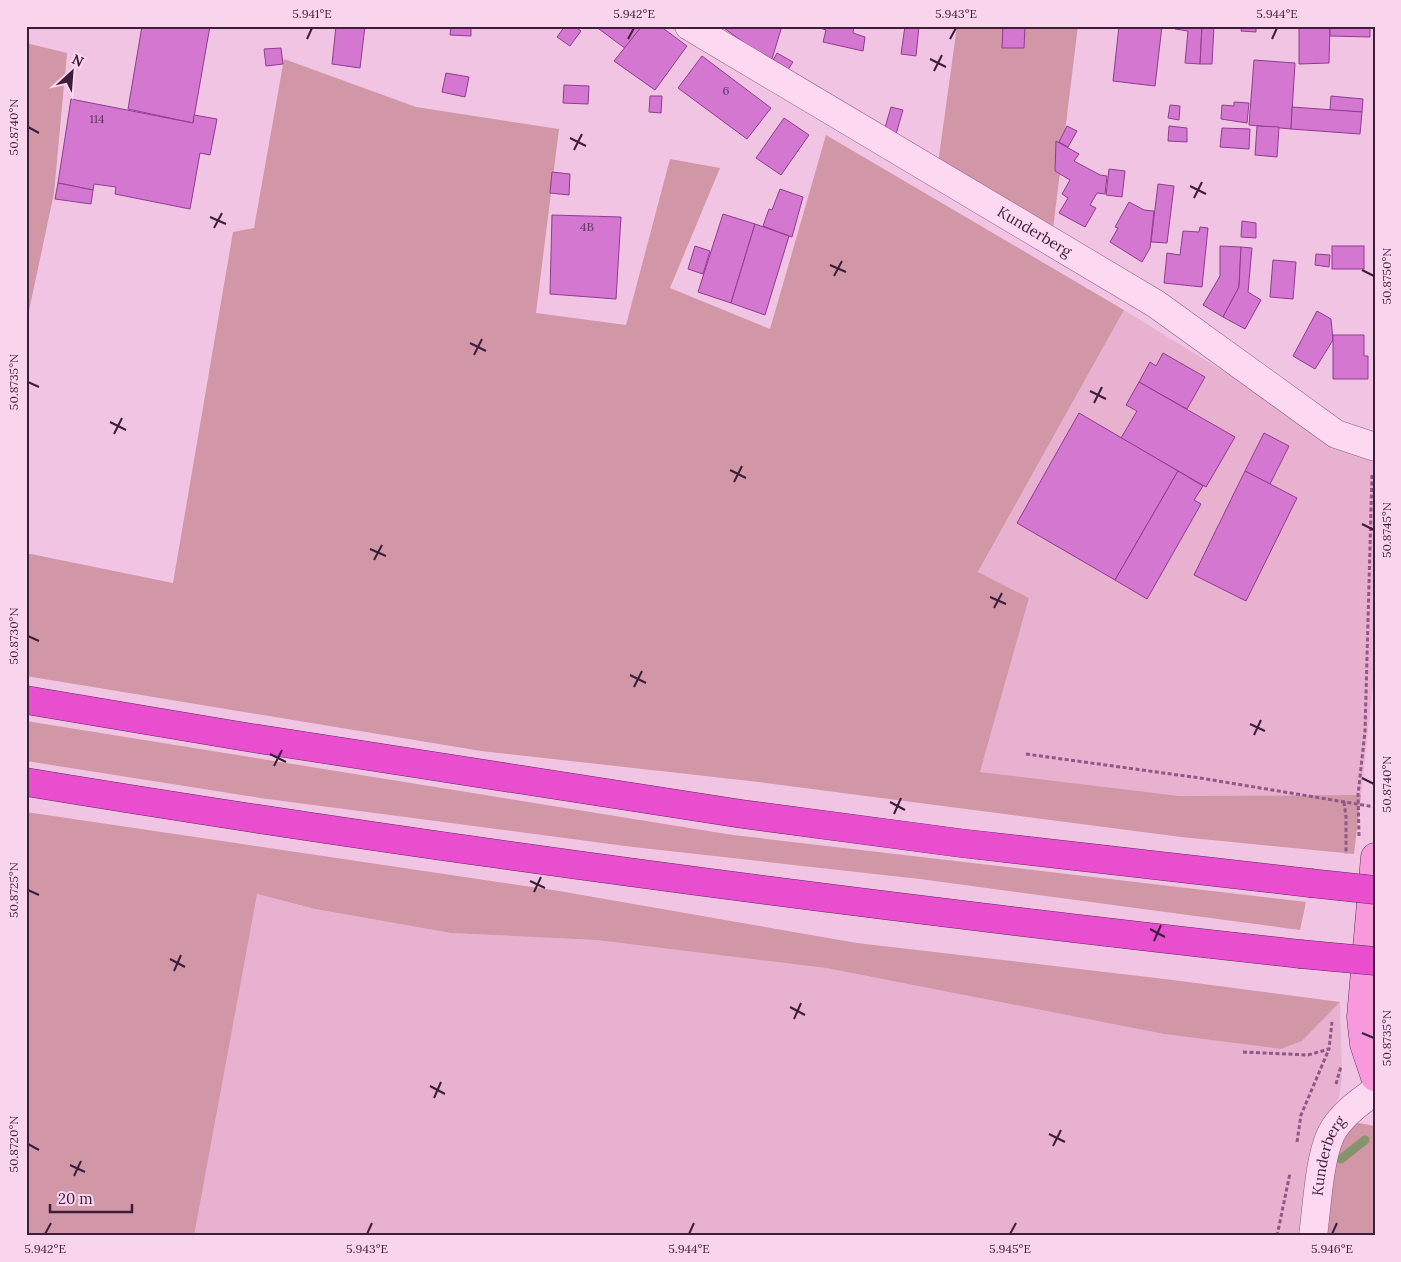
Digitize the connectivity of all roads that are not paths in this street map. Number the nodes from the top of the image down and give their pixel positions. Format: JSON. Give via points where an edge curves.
{"nodes":[{"id":1,"x":689,"y":26,"type":"edge"},
{"id":2,"x":1374,"y":459,"type":"edge"},
{"id":3,"x":26,"y":700,"type":"edge"},
{"id":4,"x":26,"y":782,"type":"edge"},
{"id":5,"x":1367,"y":850,"type":"edge"},
{"id":6,"x":1375,"y":890,"type":"edge"},
{"id":7,"x":1375,"y":961,"type":"edge"},
{"id":8,"x":1375,"y":1077,"type":"edge"},
{"id":9,"x":1375,"y":1091,"type":"edge"},
{"id":10,"x":1313,"y":1236,"type":"edge"}],
"edges":[{"from":1,"to":2,"type":"street","name":"Kunderberg","via":[[1156,304]]},
{"from":3,"to":6,"type":"highway","bridge":true,"via":[[742,814],[960,843]]},
{"from":4,"to":7,"type":"highway","bridge":true,"via":[[242,818],[636,874],[969,917]]},
{"from":5,"to":8,"type":"main road","via":[[1361,1017],[1364,1044]]},
{"from":9,"to":10,"type":"street","name":"Kunderberg","via":[[1356,1104],[1331,1134]]}]}
